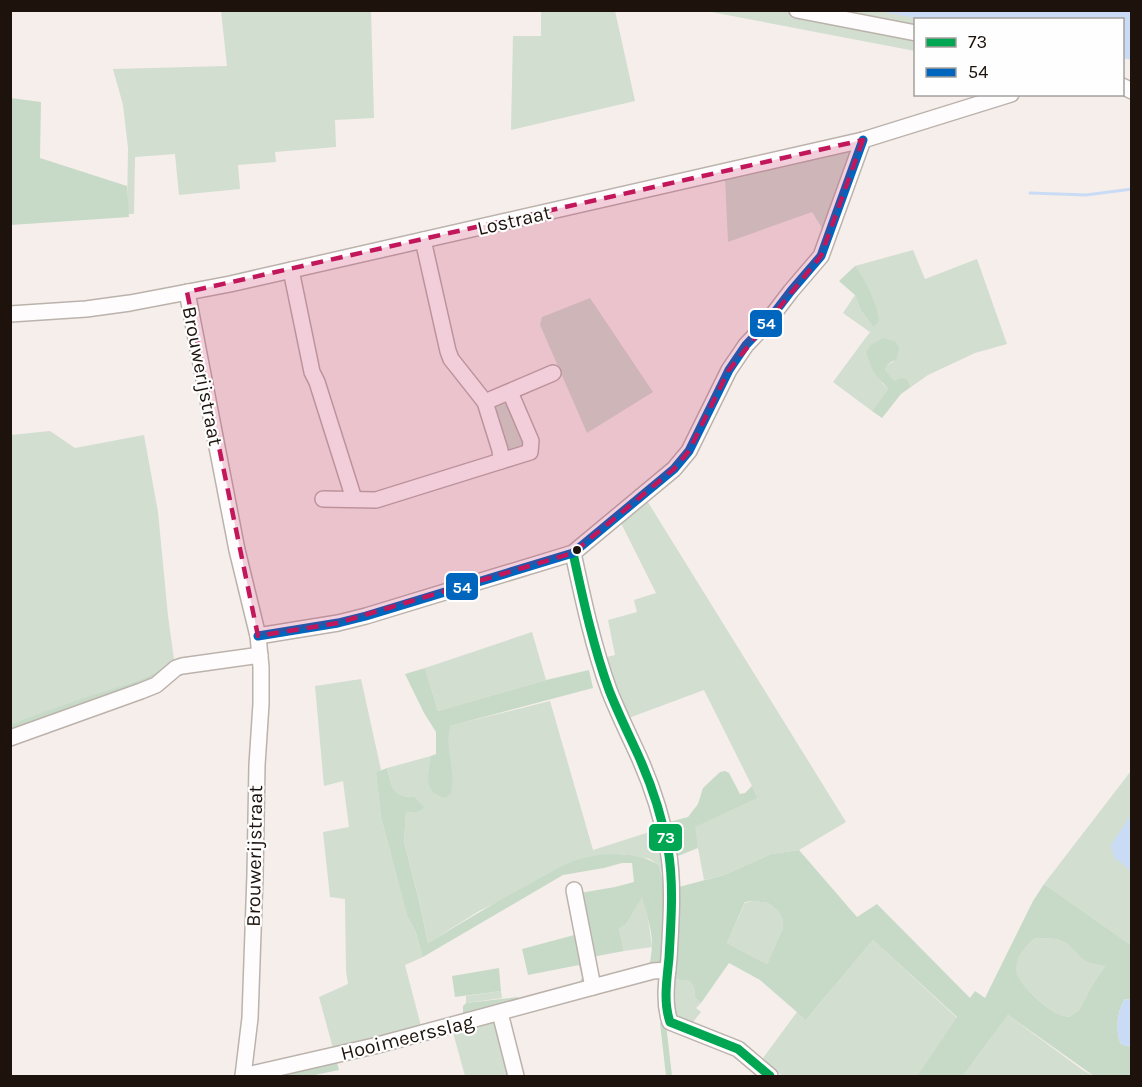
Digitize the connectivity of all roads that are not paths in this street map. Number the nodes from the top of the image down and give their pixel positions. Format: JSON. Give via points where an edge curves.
{"nodes":[{"id":1,"x":797,"y":10,"type":"edge"},
{"id":2,"x":914,"y":33,"type":"edge"},
{"id":3,"x":1005,"y":96,"type":"edge"},
{"id":4,"x":863,"y":140,"type":"junction"},
{"id":5,"x":423,"y":240,"type":"junction"},
{"id":6,"x":291,"y":270,"type":"junction"},
{"id":7,"x":187,"y":292,"type":"junction"},
{"id":8,"x":10,"y":314,"type":"edge"},
{"id":9,"x":553,"y":373,"type":"dead end"},
{"id":10,"x":510,"y":392,"type":"junction"},
{"id":11,"x":485,"y":402,"type":"junction"},
{"id":12,"x":501,"y":461,"type":"junction"},
{"id":13,"x":323,"y":499,"type":"dead end"},
{"id":14,"x":354,"y":499,"type":"junction"},
{"id":15,"x":573,"y":553,"type":"junction"},
{"id":16,"x":258,"y":636,"type":"junction"},
{"id":17,"x":260,"y":655,"type":"junction"},
{"id":18,"x":10,"y":738,"type":"edge"},
{"id":19,"x":574,"y":890,"type":"dead end"},
{"id":20,"x":668,"y":970,"type":"junction"},
{"id":21,"x":593,"y":987,"type":"junction"},
{"id":22,"x":500,"y":1012,"type":"junction"},
{"id":23,"x":243,"y":1076,"type":"edge"},
{"id":24,"x":516,"y":1077,"type":"edge"},
{"id":25,"x":770,"y":1077,"type":"edge"}],
"edges":[{"from":1,"to":2,"type":"street"},
{"from":3,"to":4,"type":"street","name":"Lostraat"},
{"from":4,"to":5,"type":"street","name":"Lostraat"},
{"from":4,"to":15,"type":"street","via":[[821,256],[729,370],[689,451],[675,469]]},
{"from":5,"to":6,"type":"street","name":"Lostraat"},
{"from":5,"to":11,"type":"street","via":[[451,359]]},
{"from":6,"to":7,"type":"street","name":"Lostraat"},
{"from":6,"to":14,"type":"street","via":[[312,372]]},
{"from":7,"to":8,"type":"street","name":"Lostraat","via":[[86,309]]},
{"from":7,"to":16,"type":"street","name":"Brouwerijstraat","via":[[237,550]]},
{"from":9,"to":10,"type":"street"},
{"from":10,"to":11,"type":"street"},
{"from":10,"to":12,"type":"street","via":[[531,441],[530,452]]},
{"from":11,"to":12,"type":"street"},
{"from":12,"to":14,"type":"street","via":[[376,500]]},
{"from":13,"to":14,"type":"street"},
{"from":15,"to":16,"type":"street","via":[[366,616]]},
{"from":15,"to":20,"type":"street","via":[[595,649],[662,821],[671,884]]},
{"from":16,"to":17,"type":"street","name":"Brouwerijstraat"},
{"from":17,"to":18,"type":"street","via":[[182,666],[141,692]]},
{"from":17,"to":23,"type":"street","name":"Brouwerijstraat","via":[[250,1018]]},
{"from":19,"to":21,"type":"street"},
{"from":20,"to":21,"type":"street","name":"Hooimeersslag"},
{"from":20,"to":25,"type":"street","via":[[670,1022],[738,1049]]},
{"from":21,"to":22,"type":"street","name":"Hooimeersslag"},
{"from":22,"to":23,"type":"street","name":"Hooimeersslag"},
{"from":22,"to":24,"type":"street","name":"Hooimeersslag"}]}
